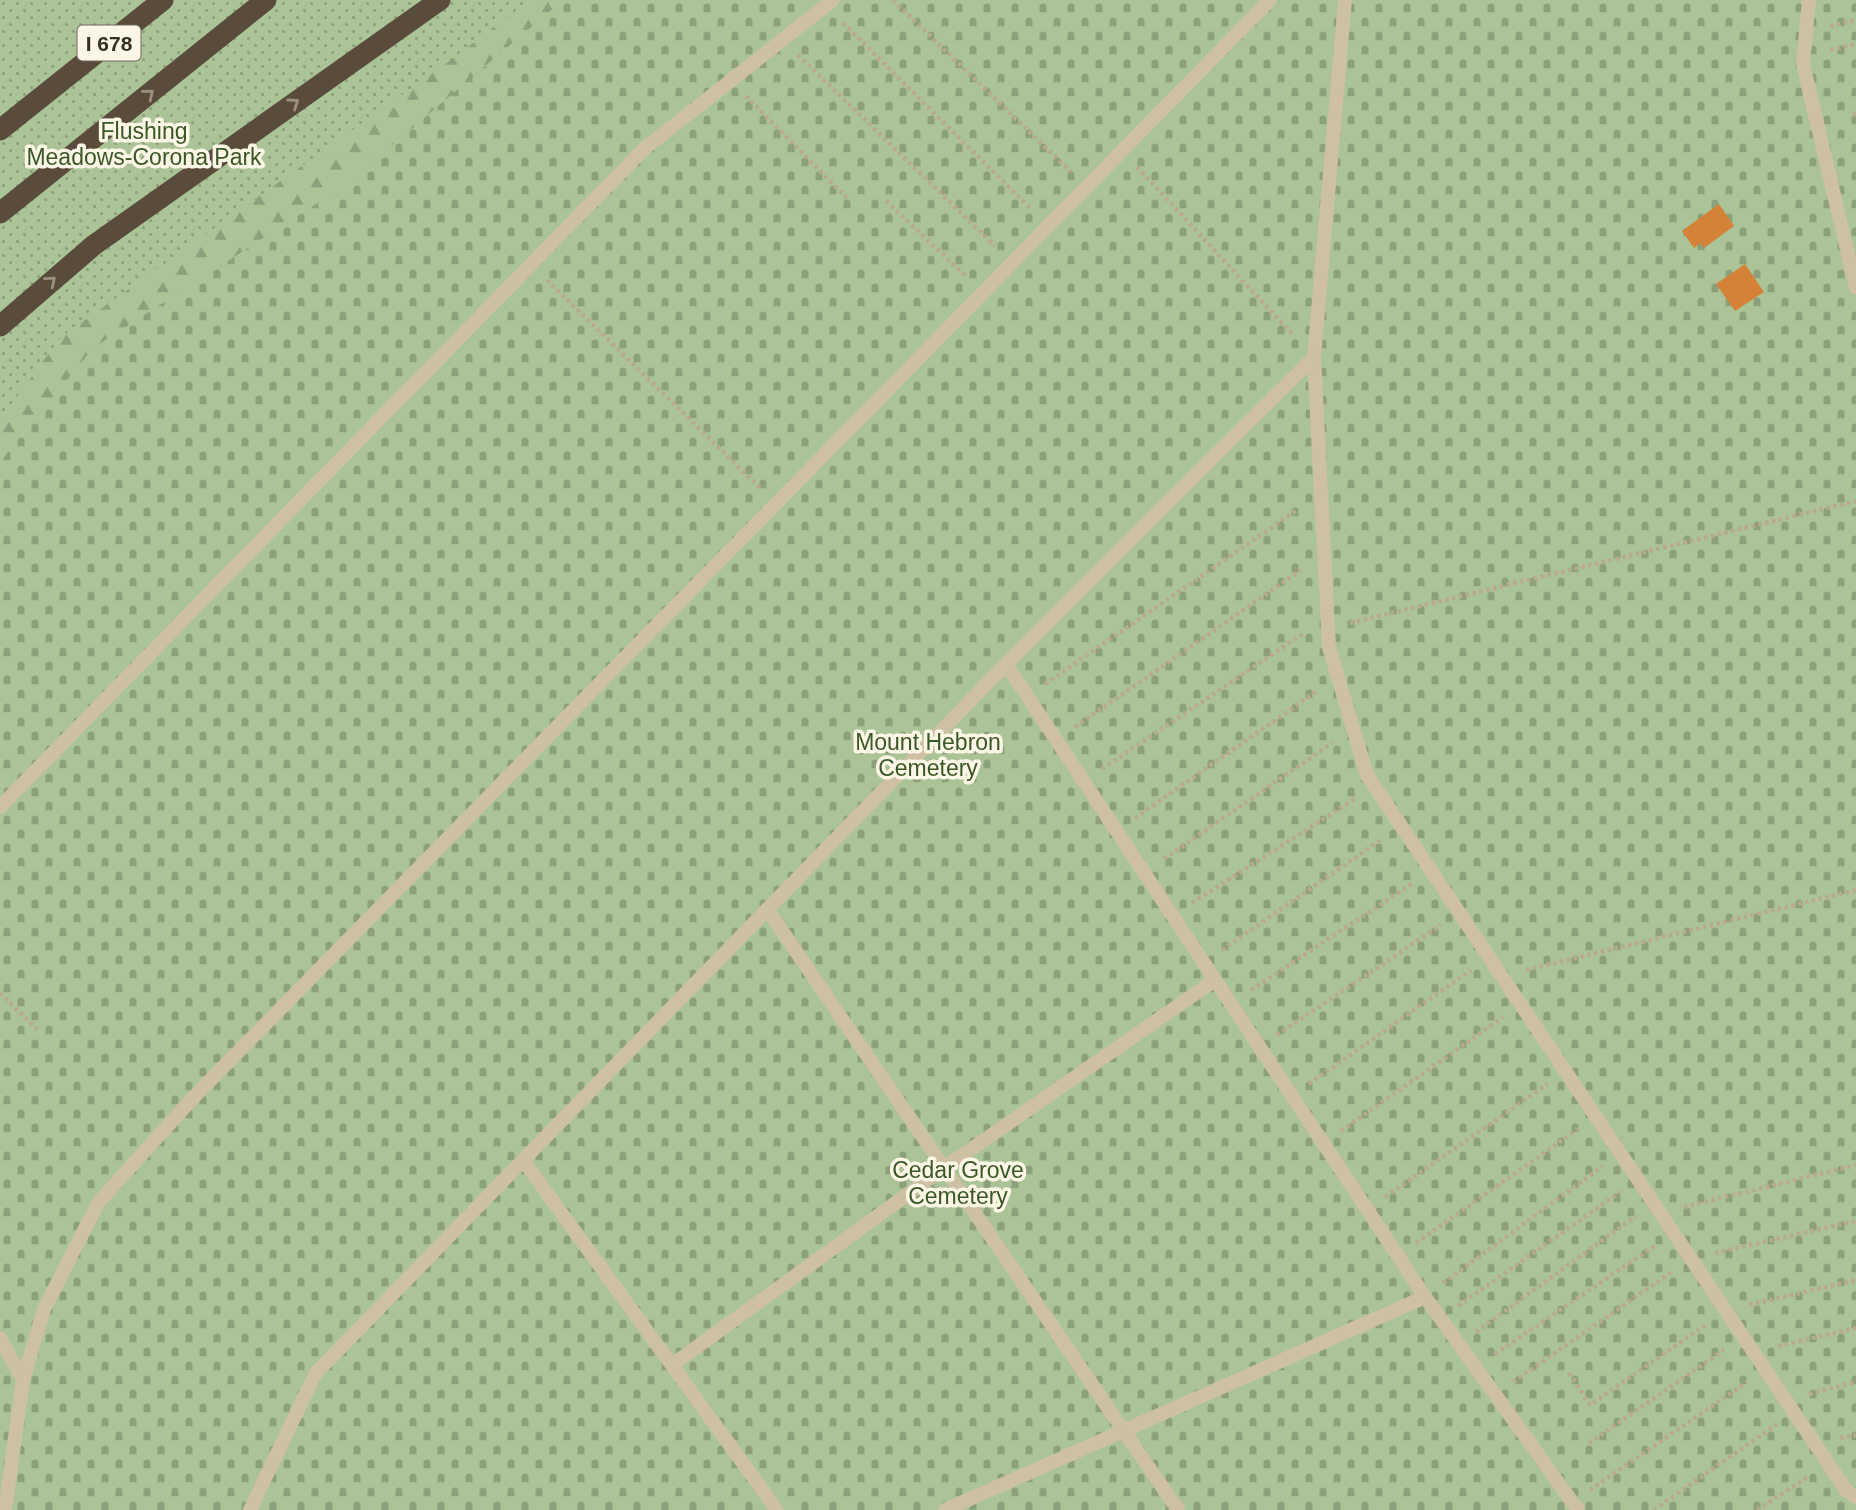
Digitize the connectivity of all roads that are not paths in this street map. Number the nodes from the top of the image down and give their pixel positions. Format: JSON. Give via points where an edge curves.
{"nodes":[{"id":1,"x":143,"y":0,"type":"edge"},
{"id":2,"x":163,"y":0,"type":"edge"},
{"id":3,"x":266,"y":0,"type":"edge"},
{"id":4,"x":1270,"y":0,"type":"edge"},
{"id":5,"x":1345,"y":0,"type":"edge"},
{"id":6,"x":1809,"y":0,"type":"edge"},
{"id":7,"x":437,"y":2,"type":"edge"},
{"id":8,"x":829,"y":2,"type":"edge"},
{"id":9,"x":55,"y":86,"type":"junction"},
{"id":10,"x":0,"y":130,"type":"edge"},
{"id":11,"x":0,"y":213,"type":"edge"},
{"id":12,"x":1856,"y":288,"type":"edge"},
{"id":13,"x":0,"y":326,"type":"edge"},
{"id":14,"x":1314,"y":357,"type":"junction"},
{"id":15,"x":1006,"y":664,"type":"junction"},
{"id":16,"x":0,"y":807,"type":"edge"},
{"id":17,"x":767,"y":909,"type":"junction"},
{"id":18,"x":1216,"y":980,"type":"junction"},
{"id":19,"x":523,"y":1160,"type":"junction"},
{"id":20,"x":944,"y":1168,"type":"junction"},
{"id":21,"x":1425,"y":1297,"type":"junction"},
{"id":22,"x":0,"y":1338,"type":"edge"},
{"id":23,"x":672,"y":1365,"type":"junction"},
{"id":24,"x":23,"y":1380,"type":"junction"},
{"id":25,"x":1123,"y":1431,"type":"junction"},
{"id":26,"x":1856,"y":1497,"type":"edge"},
{"id":27,"x":1575,"y":1506,"type":"edge"},
{"id":28,"x":5,"y":1510,"type":"edge"},
{"id":29,"x":250,"y":1510,"type":"edge"},
{"id":30,"x":777,"y":1510,"type":"edge"},
{"id":31,"x":945,"y":1510,"type":"edge"},
{"id":32,"x":1178,"y":1510,"type":"edge"}],
"edges":[{"from":1,"to":9,"type":"highway"},
{"from":2,"to":9,"type":"highway","number":"I 678"},
{"from":11,"to":3,"type":"highway","number":"I 678","one_way":true},
{"from":4,"to":24,"type":"lane","via":[[201,1090],[98,1202],[44,1310]]},
{"from":5,"to":14,"type":"lane"},
{"from":6,"to":12,"type":"lane","via":[[1803,64]]},
{"from":13,"to":7,"type":"highway","one_way":true,"via":[[117,229]]},
{"from":8,"to":16,"type":"lane","via":[[644,149]]},
{"from":9,"to":10,"type":"highway","number":"I 678"},
{"from":14,"to":15,"type":"lane"},
{"from":14,"to":26,"type":"lane","via":[[1328,622],[1338,676],[1367,775],[1846,1490]]},
{"from":15,"to":17,"type":"lane"},
{"from":15,"to":18,"type":"lane"},
{"from":17,"to":19,"type":"lane"},
{"from":17,"to":20,"type":"lane"},
{"from":18,"to":20,"type":"lane"},
{"from":18,"to":21,"type":"lane"},
{"from":19,"to":23,"type":"lane"},
{"from":19,"to":29,"type":"lane","via":[[315,1374]]},
{"from":20,"to":23,"type":"lane"},
{"from":20,"to":25,"type":"lane"},
{"from":21,"to":25,"type":"lane"},
{"from":21,"to":27,"type":"lane"},
{"from":22,"to":24,"type":"lane"},
{"from":23,"to":30,"type":"lane"},
{"from":24,"to":28,"type":"lane"},
{"from":25,"to":31,"type":"lane"},
{"from":25,"to":32,"type":"lane"}]}
